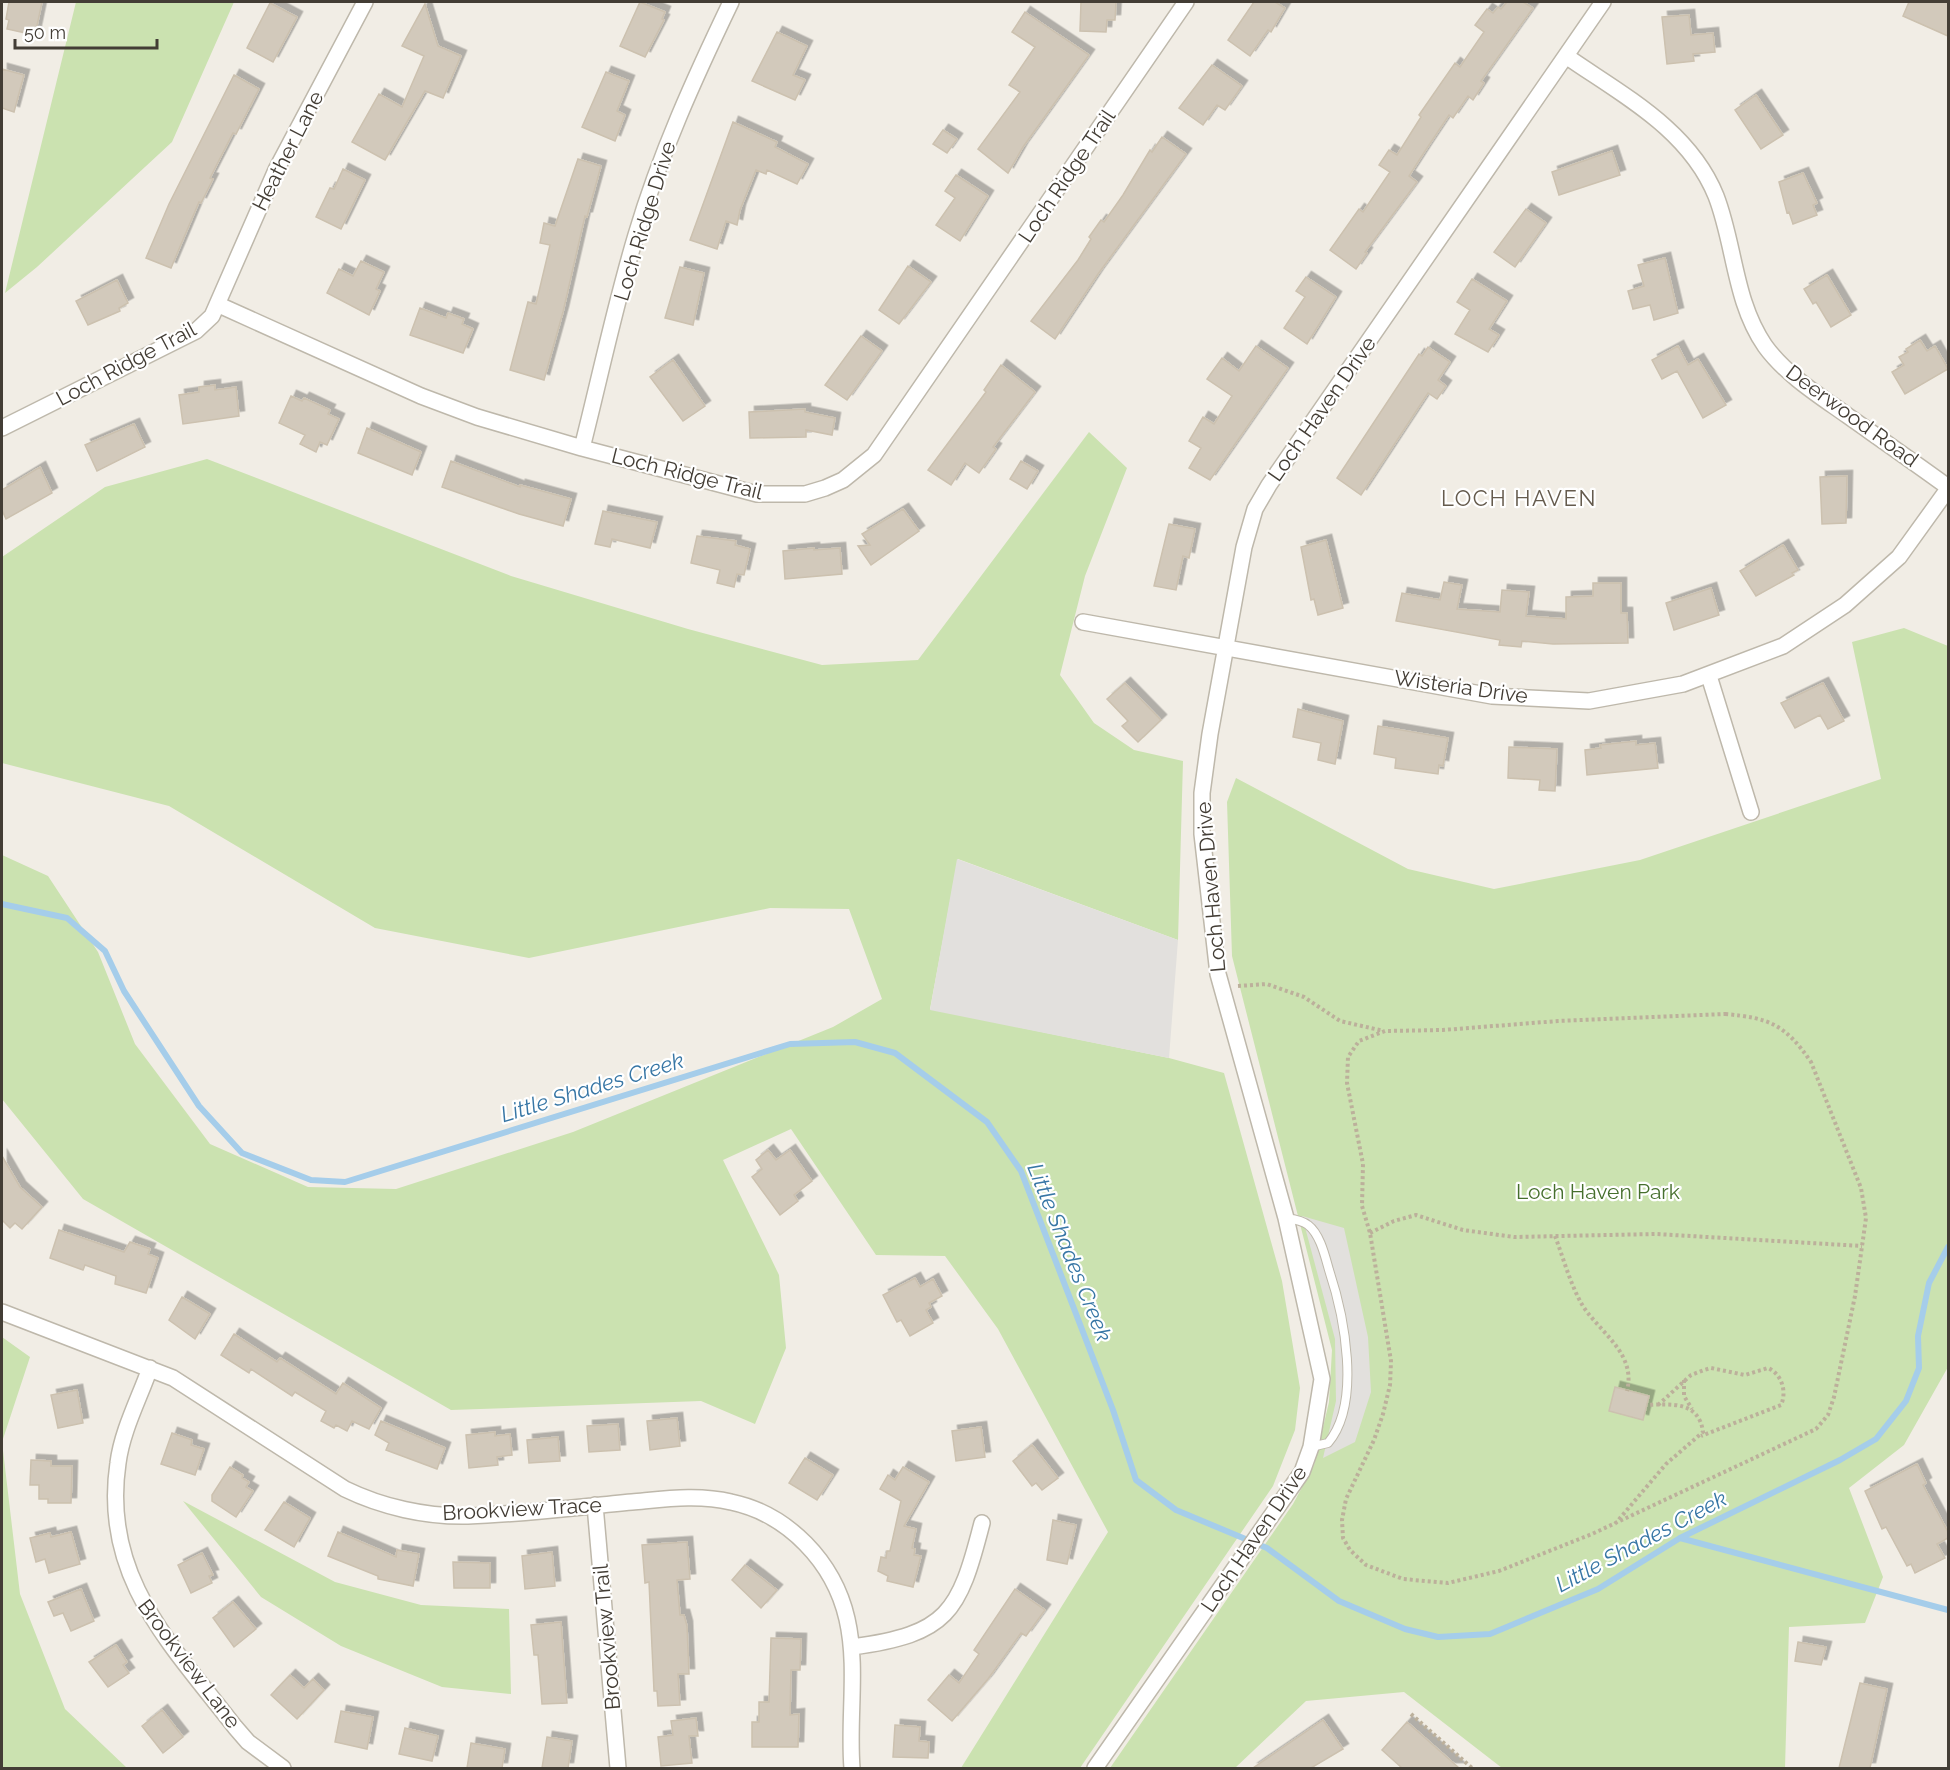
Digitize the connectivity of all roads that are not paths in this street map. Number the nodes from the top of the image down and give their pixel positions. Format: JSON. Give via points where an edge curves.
{"nodes":[{"id":1,"x":364,"y":2,"type":"edge"},
{"id":2,"x":731,"y":2,"type":"edge"},
{"id":3,"x":1186,"y":2,"type":"edge"},
{"id":4,"x":1603,"y":2,"type":"edge"},
{"id":5,"x":1566,"y":56,"type":"junction"},
{"id":6,"x":219,"y":304,"type":"junction"},
{"id":7,"x":2,"y":428,"type":"edge"},
{"id":8,"x":582,"y":448,"type":"junction"},
{"id":9,"x":1948,"y":488,"type":"edge"},
{"id":10,"x":1083,"y":622,"type":"dead end"},
{"id":11,"x":1226,"y":647,"type":"junction"},
{"id":12,"x":1709,"y":676,"type":"junction"},
{"id":13,"x":1751,"y":812,"type":"dead end"},
{"id":14,"x":1286,"y":1218,"type":"junction"},
{"id":15,"x":2,"y":1312,"type":"edge"},
{"id":16,"x":150,"y":1368,"type":"junction"},
{"id":17,"x":1311,"y":1447,"type":"junction"},
{"id":18,"x":595,"y":1505,"type":"junction"},
{"id":19,"x":982,"y":1523,"type":"dead end"},
{"id":20,"x":852,"y":1647,"type":"junction"},
{"id":21,"x":283,"y":1768,"type":"edge"},
{"id":22,"x":618,"y":1768,"type":"edge"},
{"id":23,"x":852,"y":1768,"type":"edge"},
{"id":24,"x":1095,"y":1768,"type":"edge"}],
"edges":[{"from":1,"to":6,"type":"street","name":"Heather Lane","via":[[276,170]]},
{"from":2,"to":8,"type":"street","name":"Loch Ridge Drive","via":[[682,109],[636,235]]},
{"from":3,"to":8,"type":"street","name":"Loch Ridge Trail","via":[[892,432],[859,469],[825,488],[779,496],[757,494]]},
{"from":4,"to":5,"type":"street","name":"Loch Haven Drive"},
{"from":5,"to":9,"type":"street","name":"Deerwood Road","via":[[1667,127],[1689,148],[1716,196],[1742,298],[1776,360]]},
{"from":5,"to":11,"type":"street","name":"Loch Haven Drive","via":[[1255,509]]},
{"from":6,"to":7,"type":"street","name":"Loch Ridge Trail","via":[[195,331]]},
{"from":6,"to":8,"type":"street","name":"Loch Ridge Trail","via":[[421,396],[519,431]]},
{"from":9,"to":12,"type":"street","name":"Wisteria Drive","via":[[1899,557],[1845,605],[1784,646]]},
{"from":10,"to":11,"type":"street","name":"Wisteria Drive"},
{"from":11,"to":12,"type":"street","name":"Wisteria Drive","via":[[1492,696],[1589,701]]},
{"from":11,"to":14,"type":"street","name":"Loch Haven Drive","via":[[1202,793],[1207,886],[1218,974]]},
{"from":12,"to":13,"type":"street"},
{"from":14,"to":17,"type":"street","name":"Loch Haven Drive","via":[[1322,1380]]},
{"from":14,"to":17,"type":"lane","via":[[1308,1225],[1317,1236],[1338,1295],[1346,1336],[1348,1369],[1341,1422],[1328,1443]]},
{"from":15,"to":16,"type":"street","name":"Brookview Trace"},
{"from":16,"to":18,"type":"street","name":"Brookview Trace","via":[[194,1391],[335,1483],[377,1502],[425,1513],[468,1516]]},
{"from":16,"to":21,"type":"street","name":"Brookview Lane","via":[[118,1462],[116,1517],[128,1573],[151,1618],[235,1726],[248,1742]]},
{"from":17,"to":24,"type":"street","name":"Loch Haven Drive","via":[[1302,1472],[1274,1514]]},
{"from":18,"to":20,"type":"street","name":"Brookview Trace","via":[[708,1498],[742,1505],[771,1518],[803,1540],[828,1572],[847,1617]]},
{"from":18,"to":22,"type":"street","name":"Brookview Trail"},
{"from":19,"to":20,"type":"street","via":[[969,1574],[959,1595],[933,1625],[911,1636]]},
{"from":20,"to":23,"type":"street","name":"Brookview Trace"}]}
